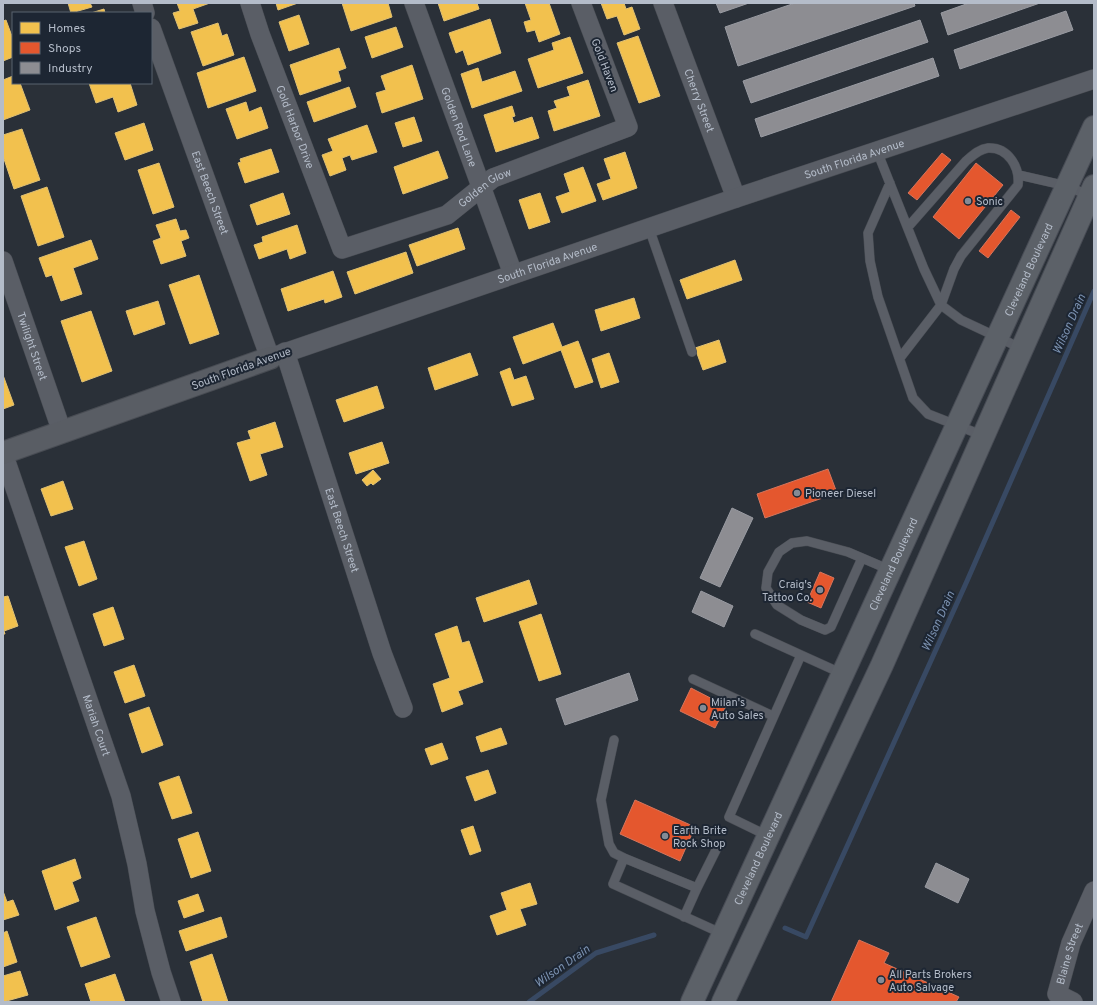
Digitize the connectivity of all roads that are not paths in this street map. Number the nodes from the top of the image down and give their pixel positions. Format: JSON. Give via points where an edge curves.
{"nodes":[{"id":1,"x":250,"y":3,"type":"edge"},
{"id":2,"x":414,"y":3,"type":"edge"},
{"id":3,"x":582,"y":3,"type":"edge"},
{"id":4,"x":663,"y":3,"type":"edge"},
{"id":5,"x":152,"y":31,"type":"edge"},
{"id":6,"x":1094,"y":80,"type":"edge"},
{"id":7,"x":628,"y":127,"type":"joint"},
{"id":8,"x":1094,"y":127,"type":"edge"},
{"id":9,"x":878,"y":151,"type":"junction"},
{"id":10,"x":1019,"y":175,"type":"junction"},
{"id":11,"x":890,"y":183,"type":"junction"},
{"id":12,"x":1067,"y":186,"type":"junction"},
{"id":13,"x":481,"y":187,"type":"junction"},
{"id":14,"x":1092,"y":191,"type":"edge"},
{"id":15,"x":736,"y":198,"type":"junction"},
{"id":16,"x":908,"y":227,"type":"junction"},
{"id":17,"x":648,"y":228,"type":"junction"},
{"id":18,"x":342,"y":249,"type":"joint"},
{"id":19,"x":3,"y":261,"type":"edge"},
{"id":20,"x":513,"y":274,"type":"junction"},
{"id":21,"x":941,"y":305,"type":"junction"},
{"id":22,"x":997,"y":338,"type":"junction"},
{"id":23,"x":1023,"y":349,"type":"junction"},
{"id":24,"x":692,"y":352,"type":"dead end"},
{"id":25,"x":277,"y":355,"type":"junction"},
{"id":26,"x":900,"y":358,"type":"junction"},
{"id":27,"x":957,"y":425,"type":"junction"},
{"id":28,"x":62,"y":432,"type":"junction"},
{"id":29,"x":984,"y":436,"type":"junction"},
{"id":30,"x":3,"y":453,"type":"edge"},
{"id":31,"x":862,"y":558,"type":"junction"},
{"id":32,"x":890,"y":570,"type":"junction"},
{"id":33,"x":756,"y":634,"type":"dead end"},
{"id":34,"x":801,"y":655,"type":"junction"},
{"id":35,"x":843,"y":674,"type":"junction"},
{"id":36,"x":693,"y":679,"type":"dead end"},
{"id":37,"x":403,"y":708,"type":"dead end"},
{"id":38,"x":773,"y":716,"type":"junction"},
{"id":39,"x":614,"y":740,"type":"dead end"},
{"id":40,"x":768,"y":836,"type":"junction"},
{"id":41,"x":716,"y":850,"type":"dead end"},
{"id":42,"x":624,"y":858,"type":"junction"},
{"id":43,"x":697,"y":888,"type":"junction"},
{"id":44,"x":1094,"y":891,"type":"edge"},
{"id":45,"x":684,"y":917,"type":"junction"},
{"id":46,"x":723,"y":934,"type":"junction"},
{"id":47,"x":1065,"y":998,"type":"edge"},
{"id":48,"x":171,"y":1002,"type":"edge"},
{"id":49,"x":692,"y":1002,"type":"edge"},
{"id":50,"x":723,"y":1002,"type":"edge"}],
"edges":[{"from":1,"to":18,"type":"street","name":"Gold Harbor Drive","via":[[262,42]]},
{"from":2,"to":13,"type":"street","name":"Golden Rod Lane"},
{"from":3,"to":7,"type":"street","name":"Gold Haven"},
{"from":4,"to":15,"type":"street","name":"Cherry Street"},
{"from":5,"to":25,"type":"street","name":"East Beech Street"},
{"from":6,"to":9,"type":"street","name":"South Florida Avenue"},
{"from":7,"to":13,"type":"street","name":"Golden Glow","via":[[493,178]]},
{"from":8,"to":12,"type":"main road","name":"Cleveland Boulevard"},
{"from":9,"to":11,"type":"lane"},
{"from":9,"to":15,"type":"street","name":"South Florida Avenue"},
{"from":10,"to":12,"type":"lane"},
{"from":10,"to":16,"type":"lane","via":[[1015,163],[998,150],[987,148],[976,153]]},
{"from":10,"to":21,"type":"lane","via":[[1018,185],[1012,195],[961,256]]},
{"from":11,"to":16,"type":"lane"},
{"from":11,"to":26,"type":"lane","via":[[868,233],[870,262],[878,297]]},
{"from":12,"to":14,"type":"lane"},
{"from":12,"to":22,"type":"main road","name":"Cleveland Boulevard"},
{"from":13,"to":18,"type":"street","name":"Golden Glow","via":[[447,216]]},
{"from":13,"to":20,"type":"street","name":"Golden Rod Lane"},
{"from":14,"to":23,"type":"main road"},
{"from":15,"to":17,"type":"street","name":"South Florida Avenue"},
{"from":16,"to":21,"type":"lane"},
{"from":17,"to":20,"type":"street","name":"South Florida Avenue"},
{"from":17,"to":24,"type":"lane"},
{"from":19,"to":28,"type":"street","name":"Twilight Street"},
{"from":20,"to":25,"type":"street","name":"South Florida Avenue"},
{"from":21,"to":22,"type":"lane","via":[[961,320]]},
{"from":21,"to":26,"type":"lane"},
{"from":22,"to":23,"type":"lane"},
{"from":22,"to":27,"type":"main road","name":"Cleveland Boulevard"},
{"from":23,"to":29,"type":"main road"},
{"from":25,"to":28,"type":"street","name":"South Florida Avenue"},
{"from":25,"to":37,"type":"street","name":"East Beech Street"},
{"from":26,"to":27,"type":"lane","via":[[913,398],[928,414]]},
{"from":27,"to":29,"type":"lane"},
{"from":27,"to":32,"type":"main road","name":"Cleveland Boulevard"},
{"from":28,"to":30,"type":"street","name":"South Florida Avenue"},
{"from":29,"to":50,"type":"main road","via":[[882,665]]},
{"from":30,"to":48,"type":"street","name":"Mariah Court","via":[[121,796],[145,911],[160,972]]},
{"from":31,"to":31,"type":"lane","via":[[807,541],[792,543],[779,552],[768,572],[766,588],[777,605],[824,630],[831,627]]},
{"from":31,"to":32,"type":"lane"},
{"from":32,"to":35,"type":"main road","name":"Cleveland Boulevard"},
{"from":33,"to":34,"type":"lane"},
{"from":34,"to":35,"type":"lane"},
{"from":34,"to":38,"type":"lane"},
{"from":35,"to":40,"type":"main road","name":"Cleveland Boulevard"},
{"from":36,"to":38,"type":"lane"},
{"from":38,"to":40,"type":"lane","via":[[729,817]]},
{"from":39,"to":42,"type":"lane","via":[[601,800],[609,844],[614,853]]},
{"from":40,"to":46,"type":"main road","name":"Cleveland Boulevard"},
{"from":41,"to":43,"type":"lane"},
{"from":42,"to":43,"type":"lane"},
{"from":42,"to":45,"type":"lane","via":[[613,884]]},
{"from":43,"to":45,"type":"lane"},
{"from":44,"to":47,"type":"street","name":"Blaine Street","via":[[1071,943]]},
{"from":45,"to":46,"type":"lane"},
{"from":46,"to":49,"type":"main road","name":"Cleveland Boulevard"}]}
